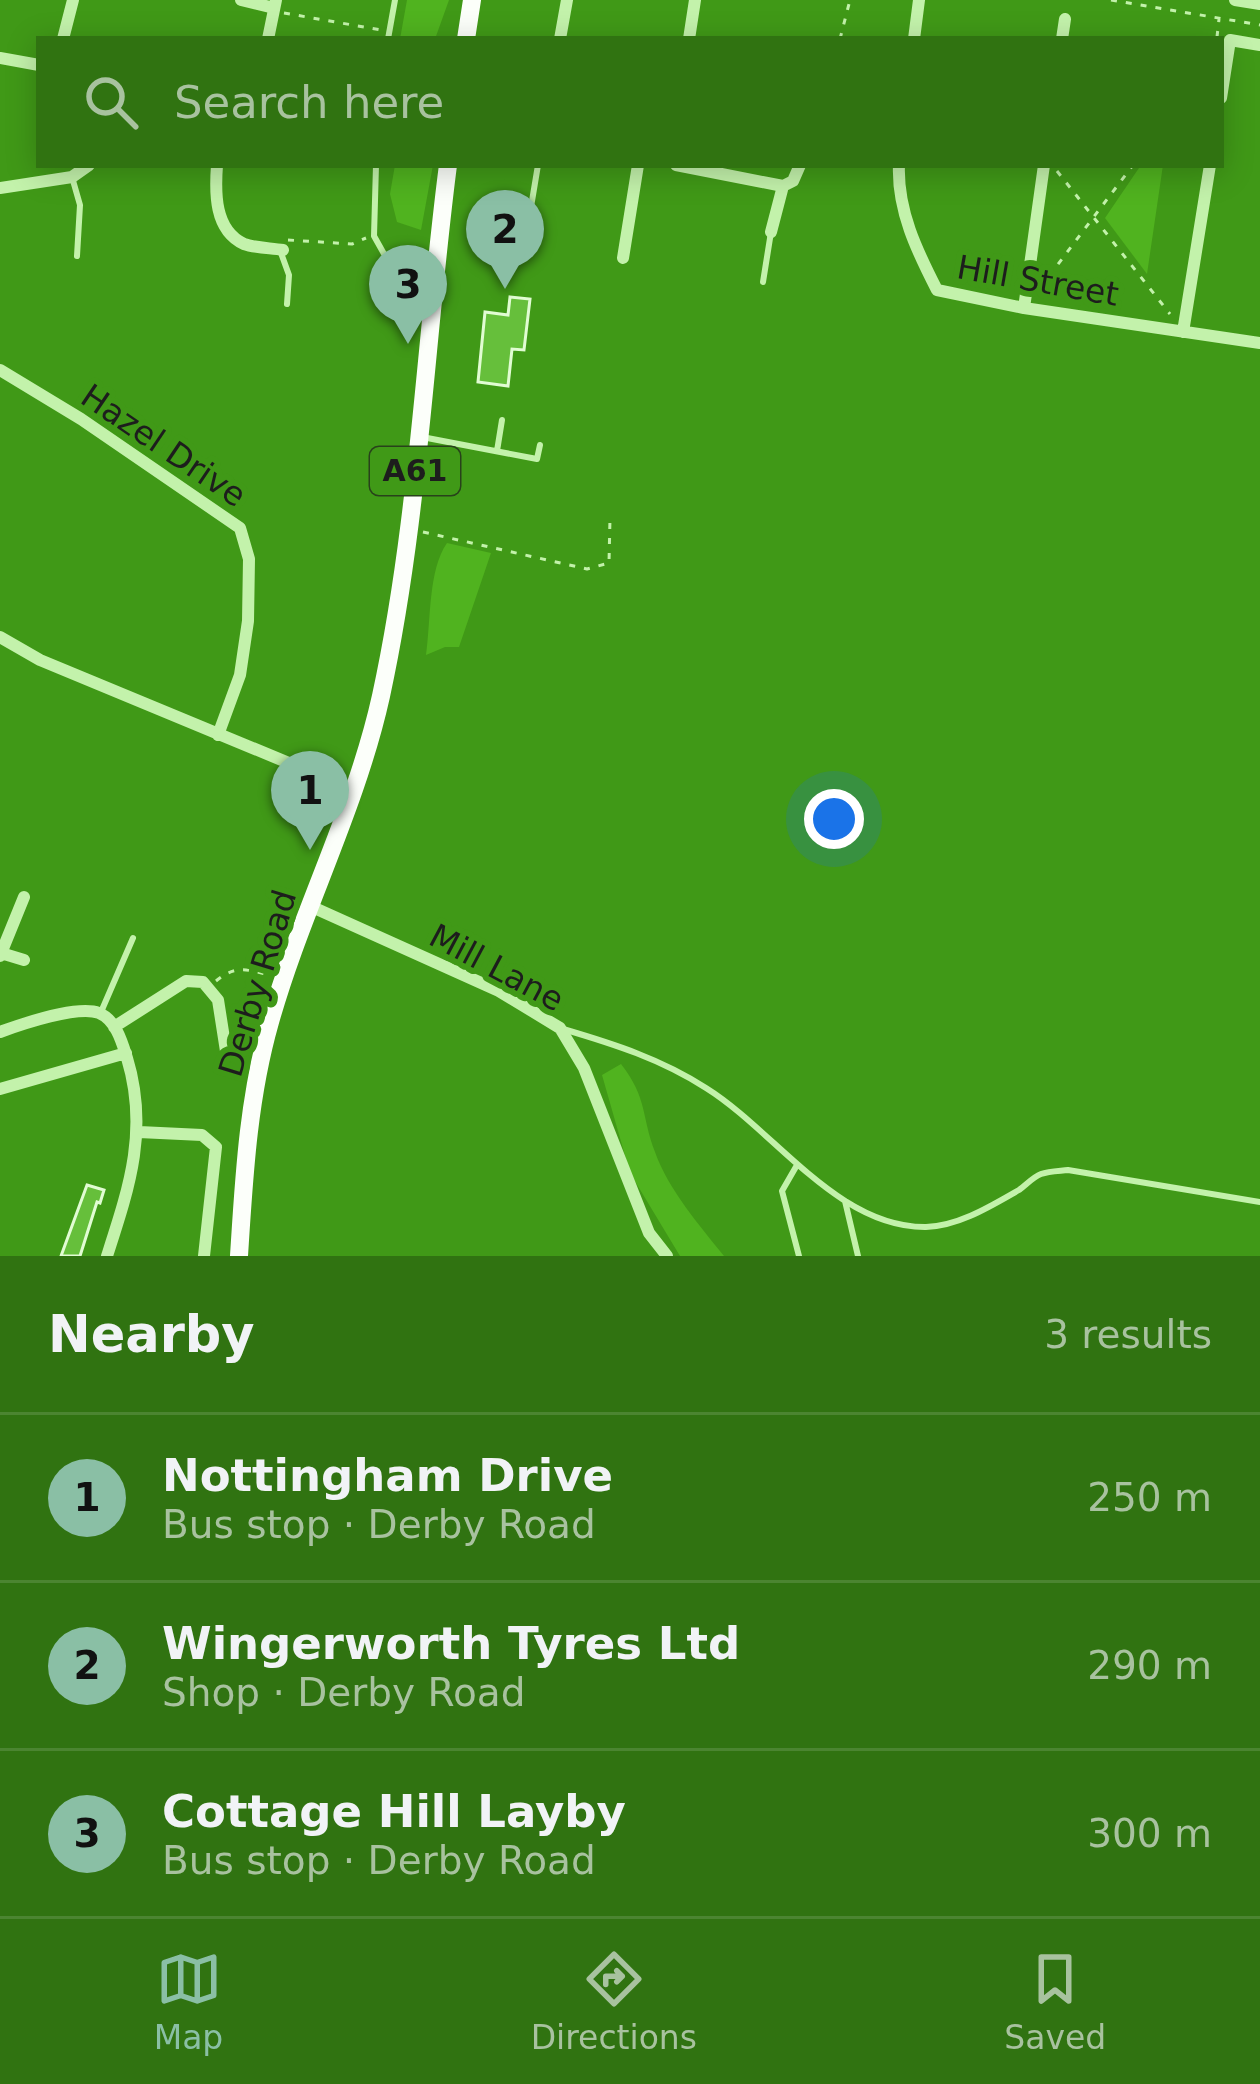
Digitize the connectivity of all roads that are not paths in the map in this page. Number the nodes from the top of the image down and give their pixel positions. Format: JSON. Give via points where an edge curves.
{"nodes":[{"id":1,"x":74,"y":0,"type":"edge"},
{"id":2,"x":241,"y":0,"type":"edge"},
{"id":3,"x":395,"y":0,"type":"edge"},
{"id":4,"x":472,"y":0,"type":"edge"},
{"id":5,"x":566,"y":0,"type":"edge"},
{"id":6,"x":695,"y":0,"type":"edge"},
{"id":7,"x":919,"y":0,"type":"edge"},
{"id":8,"x":1235,"y":0,"type":"edge"},
{"id":9,"x":1260,"y":4,"type":"edge"},
{"id":10,"x":275,"y":7,"type":"edge"},
{"id":11,"x":1065,"y":19,"type":"dead end"},
{"id":12,"x":388,"y":35,"type":"edge"},
{"id":13,"x":64,"y":36,"type":"edge"},
{"id":14,"x":466,"y":36,"type":"edge"},
{"id":15,"x":560,"y":36,"type":"edge"},
{"id":16,"x":689,"y":36,"type":"edge"},
{"id":17,"x":914,"y":36,"type":"edge"},
{"id":18,"x":1062,"y":36,"type":"edge"},
{"id":19,"x":1260,"y":45,"type":"edge"},
{"id":20,"x":0,"y":58,"type":"edge"},
{"id":21,"x":36,"y":64,"type":"edge"},
{"id":22,"x":1224,"y":79,"type":"edge"},
{"id":23,"x":85,"y":168,"type":"edge"},
{"id":24,"x":217,"y":168,"type":"edge"},
{"id":25,"x":376,"y":168,"type":"edge"},
{"id":26,"x":448,"y":168,"type":"edge"},
{"id":27,"x":538,"y":168,"type":"edge"},
{"id":28,"x":638,"y":168,"type":"edge"},
{"id":29,"x":691,"y":168,"type":"edge"},
{"id":30,"x":799,"y":168,"type":"edge"},
{"id":31,"x":899,"y":168,"type":"edge"},
{"id":32,"x":1047,"y":168,"type":"edge"},
{"id":33,"x":1210,"y":168,"type":"edge"},
{"id":34,"x":72,"y":177,"type":"junction"},
{"id":35,"x":784,"y":186,"type":"junction"},
{"id":36,"x":0,"y":188,"type":"edge"},
{"id":37,"x":529,"y":219,"type":"dead end"},
{"id":38,"x":771,"y":232,"type":"joint"},
{"id":39,"x":281,"y":250,"type":"joint"},
{"id":40,"x":77,"y":256,"type":"dead end"},
{"id":41,"x":623,"y":258,"type":"dead end"},
{"id":42,"x":436,"y":279,"type":"junction"},
{"id":43,"x":763,"y":282,"type":"dead end"},
{"id":44,"x":287,"y":304,"type":"dead end"},
{"id":45,"x":1024,"y":308,"type":"junction"},
{"id":46,"x":1183,"y":332,"type":"junction"},
{"id":47,"x":1260,"y":344,"type":"edge"},
{"id":48,"x":0,"y":370,"type":"edge"},
{"id":49,"x":502,"y":420,"type":"dead end"},
{"id":50,"x":419,"y":436,"type":"junction"},
{"id":51,"x":540,"y":445,"type":"dead end"},
{"id":52,"x":497,"y":452,"type":"junction"},
{"id":53,"x":0,"y":637,"type":"edge"},
{"id":54,"x":218,"y":735,"type":"junction"},
{"id":55,"x":354,"y":790,"type":"junction"},
{"id":56,"x":24,"y":897,"type":"dead end"},
{"id":57,"x":310,"y":906,"type":"junction"},
{"id":58,"x":133,"y":938,"type":"dead end"},
{"id":59,"x":0,"y":955,"type":"edge"},
{"id":60,"x":24,"y":960,"type":"dead end"},
{"id":61,"x":100,"y":1013,"type":"junction"},
{"id":62,"x":114,"y":1028,"type":"junction"},
{"id":63,"x":560,"y":1028,"type":"junction"},
{"id":64,"x":0,"y":1032,"type":"edge"},
{"id":65,"x":126,"y":1053,"type":"junction"},
{"id":66,"x":231,"y":1054,"type":"dead end"},
{"id":67,"x":0,"y":1089,"type":"edge"},
{"id":68,"x":139,"y":1132,"type":"junction"},
{"id":69,"x":797,"y":1165,"type":"junction"},
{"id":70,"x":844,"y":1199,"type":"junction"},
{"id":71,"x":1260,"y":1202,"type":"edge"},
{"id":72,"x":111,"y":1255,"type":"edge"},
{"id":73,"x":204,"y":1256,"type":"edge"},
{"id":74,"x":239,"y":1256,"type":"edge"},
{"id":75,"x":667,"y":1256,"type":"edge"},
{"id":76,"x":799,"y":1256,"type":"edge"},
{"id":77,"x":858,"y":1256,"type":"edge"}],
"edges":[{"from":1,"to":13,"type":"street"},
{"from":2,"to":10,"type":"street"},
{"from":3,"to":12,"type":"lane"},
{"from":4,"to":14,"type":"highway"},
{"from":5,"to":15,"type":"street"},
{"from":6,"to":16,"type":"street"},
{"from":7,"to":17,"type":"street"},
{"from":8,"to":9,"type":"street"},
{"from":11,"to":18,"type":"street"},
{"from":19,"to":22,"type":"street","via":[[1230,40]]},
{"from":20,"to":21,"type":"street"},
{"from":23,"to":34,"type":"street"},
{"from":24,"to":39,"type":"street","via":[[215,201],[232,234]]},
{"from":25,"to":42,"type":"lane","via":[[374,236],[393,270]]},
{"from":26,"to":42,"type":"highway","name":"Derby Road","number":"A61"},
{"from":27,"to":37,"type":"lane"},
{"from":28,"to":41,"type":"street"},
{"from":29,"to":35,"type":"street"},
{"from":30,"to":35,"type":"street"},
{"from":31,"to":45,"type":"street","name":"Hill Street","via":[[913,244],[937,290]]},
{"from":32,"to":45,"type":"street"},
{"from":33,"to":46,"type":"street"},
{"from":34,"to":36,"type":"street"},
{"from":34,"to":40,"type":"lane","via":[[80,206]]},
{"from":35,"to":38,"type":"street"},
{"from":38,"to":43,"type":"lane"},
{"from":39,"to":44,"type":"lane","via":[[290,275]]},
{"from":42,"to":50,"type":"highway","name":"Derby Road","number":"A61"},
{"from":45,"to":46,"type":"street","name":"Hill Street"},
{"from":46,"to":47,"type":"street","name":"Hill Street"},
{"from":48,"to":54,"type":"street","name":"Hazel Drive","via":[[240,528],[249,559],[248,621]]},
{"from":49,"to":52,"type":"lane"},
{"from":50,"to":52,"type":"lane"},
{"from":50,"to":55,"type":"highway","name":"Derby Road","number":"A61","via":[[380,701]]},
{"from":51,"to":52,"type":"lane","via":[[537,459]]},
{"from":53,"to":54,"type":"street"},
{"from":54,"to":55,"type":"street"},
{"from":55,"to":57,"type":"highway","name":"Derby Road","number":"A61"},
{"from":56,"to":59,"type":"street"},
{"from":57,"to":63,"type":"street","name":"Mill Lane","via":[[499,991]]},
{"from":57,"to":74,"type":"highway","name":"Derby Road","number":"A61","via":[[255,1086]]},
{"from":58,"to":61,"type":"lane"},
{"from":59,"to":60,"type":"street"},
{"from":61,"to":62,"type":"street"},
{"from":61,"to":64,"type":"street","via":[[82,1010]]},
{"from":62,"to":65,"type":"street"},
{"from":62,"to":66,"type":"street","via":[[186,981],[203,982],[218,1000]]},
{"from":63,"to":69,"type":"lane","via":[[662,1061],[763,1129]]},
{"from":63,"to":75,"type":"street","name":"Mill Lane","via":[[649,1233]]},
{"from":65,"to":67,"type":"street"},
{"from":65,"to":68,"type":"street"},
{"from":68,"to":72,"type":"street"},
{"from":68,"to":73,"type":"street","via":[[202,1136],[216,1148]]},
{"from":69,"to":70,"type":"lane"},
{"from":69,"to":76,"type":"lane","via":[[782,1191]]},
{"from":70,"to":71,"type":"lane","via":[[905,1223],[953,1224],[1040,1174],[1068,1170]]},
{"from":70,"to":77,"type":"lane"}]}
